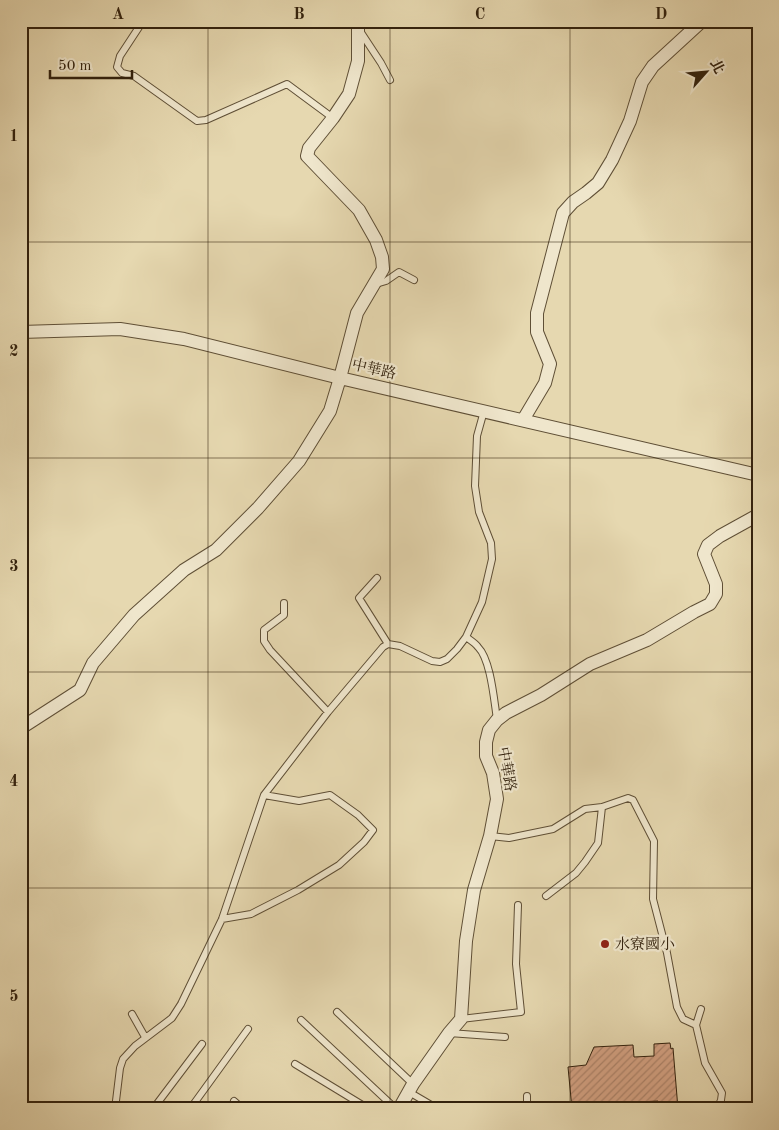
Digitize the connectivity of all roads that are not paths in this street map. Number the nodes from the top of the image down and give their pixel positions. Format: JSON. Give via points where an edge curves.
{"nodes":[{"id":1,"x":143,"y":21,"type":"edge"},
{"id":2,"x":702,"y":21,"type":"edge"},
{"id":3,"x":358,"y":25,"type":"edge"},
{"id":4,"x":390,"y":80,"type":"dead end"},
{"id":5,"x":333,"y":118,"type":"junction"},
{"id":6,"x":414,"y":280,"type":"dead end"},
{"id":7,"x":372,"y":286,"type":"junction"},
{"id":8,"x":21,"y":332,"type":"edge"},
{"id":9,"x":340,"y":378,"type":"junction"},
{"id":10,"x":484,"y":411,"type":"junction"},
{"id":11,"x":523,"y":420,"type":"junction"},
{"id":12,"x":758,"y":475,"type":"edge"},
{"id":13,"x":758,"y":515,"type":"edge"},
{"id":14,"x":377,"y":578,"type":"dead end"},
{"id":15,"x":284,"y":603,"type":"dead end"},
{"id":16,"x":466,"y":637,"type":"junction"},
{"id":17,"x":388,"y":644,"type":"junction"},
{"id":18,"x":328,"y":712,"type":"junction"},
{"id":19,"x":497,"y":720,"type":"junction"},
{"id":20,"x":21,"y":728,"type":"edge"},
{"id":21,"x":264,"y":795,"type":"junction"},
{"id":22,"x":602,"y":807,"type":"junction"},
{"id":23,"x":490,"y":836,"type":"junction"},
{"id":24,"x":546,"y":896,"type":"dead end"},
{"id":25,"x":518,"y":905,"type":"dead end"},
{"id":26,"x":222,"y":919,"type":"junction"},
{"id":27,"x":701,"y":1008,"type":"dead end"},
{"id":28,"x":337,"y":1012,"type":"dead end"},
{"id":29,"x":132,"y":1014,"type":"dead end"},
{"id":30,"x":461,"y":1019,"type":"junction"},
{"id":31,"x":301,"y":1020,"type":"dead end"},
{"id":32,"x":696,"y":1026,"type":"junction"},
{"id":33,"x":248,"y":1029,"type":"dead end"},
{"id":34,"x":449,"y":1034,"type":"junction"},
{"id":35,"x":145,"y":1037,"type":"junction"},
{"id":36,"x":505,"y":1037,"type":"dead end"},
{"id":37,"x":202,"y":1044,"type":"dead end"},
{"id":38,"x":294,"y":1064,"type":"dead end"},
{"id":39,"x":411,"y":1088,"type":"junction"},
{"id":40,"x":527,"y":1096,"type":"dead end"},
{"id":41,"x":234,"y":1100,"type":"dead end"},
{"id":42,"x":115,"y":1109,"type":"edge"},
{"id":43,"x":153,"y":1109,"type":"edge"},
{"id":44,"x":190,"y":1109,"type":"edge"},
{"id":45,"x":243,"y":1109,"type":"edge"},
{"id":46,"x":370,"y":1109,"type":"edge"},
{"id":47,"x":397,"y":1109,"type":"edge"},
{"id":48,"x":438,"y":1109,"type":"edge"},
{"id":49,"x":528,"y":1109,"type":"edge"},
{"id":50,"x":717,"y":1109,"type":"edge"}],
"edges":[{"from":1,"to":5,"type":"lane","via":[[120,56],[117,67],[197,121],[206,120],[286,84]]},
{"from":2,"to":11,"type":"street","via":[[653,66],[642,82],[630,121],[598,183],[563,213],[537,313],[536,332],[550,364],[545,383]]},
{"from":3,"to":4,"type":"lane"},
{"from":3,"to":5,"type":"street","via":[[358,61],[349,94]]},
{"from":5,"to":7,"type":"street","via":[[309,148],[307,156],[359,210],[376,240],[383,269]]},
{"from":6,"to":7,"type":"lane","via":[[399,272]]},
{"from":7,"to":9,"type":"street","via":[[356,313]]},
{"from":8,"to":9,"type":"street","name":"中華路","via":[[120,329],[184,339]]},
{"from":9,"to":10,"type":"street","name":"中華路"},
{"from":9,"to":20,"type":"street","via":[[330,411],[299,461],[258,508],[216,550],[184,570],[134,615],[93,663],[80,690]]},
{"from":10,"to":11,"type":"street","name":"中華路"},
{"from":10,"to":16,"type":"lane","via":[[476,436],[475,486],[479,512],[491,543],[492,560],[482,602]]},
{"from":11,"to":12,"type":"street","name":"中華路"},
{"from":13,"to":19,"type":"street","via":[[708,545],[704,554],[716,584],[716,594],[710,604],[647,640],[590,664]]},
{"from":14,"to":17,"type":"lane","via":[[359,598]]},
{"from":15,"to":18,"type":"lane","via":[[284,615],[264,630],[264,641]]},
{"from":16,"to":17,"type":"lane","via":[[447,659],[440,662]]},
{"from":16,"to":19,"type":"lane","via":[[485,657]]},
{"from":17,"to":18,"type":"lane"},
{"from":18,"to":21,"type":"lane"},
{"from":19,"to":23,"type":"street","name":"中華路","via":[[489,730],[486,742],[486,756],[493,773],[497,799]]},
{"from":21,"to":26,"type":"lane"},
{"from":21,"to":26,"type":"lane","via":[[299,801],[330,795],[373,830],[339,865],[298,890],[251,914]]},
{"from":22,"to":23,"type":"lane","via":[[585,809],[553,829],[509,838]]},
{"from":22,"to":24,"type":"lane","via":[[598,843],[576,873]]},
{"from":22,"to":32,"type":"lane","via":[[628,798],[633,800],[654,841],[653,899],[668,953],[677,1007],[683,1019]]},
{"from":23,"to":30,"type":"street","name":"中華路","via":[[474,890],[466,941]]},
{"from":25,"to":30,"type":"lane","via":[[516,964],[521,1012]]},
{"from":26,"to":35,"type":"lane","via":[[172,1018]]},
{"from":27,"to":32,"type":"lane"},
{"from":28,"to":39,"type":"lane"},
{"from":29,"to":35,"type":"lane"},
{"from":30,"to":34,"type":"street"},
{"from":31,"to":47,"type":"lane"},
{"from":32,"to":50,"type":"lane","via":[[705,1063],[722,1093]]},
{"from":33,"to":44,"type":"lane"},
{"from":34,"to":36,"type":"lane"},
{"from":34,"to":39,"type":"street"},
{"from":35,"to":42,"type":"lane","via":[[123,1059]]},
{"from":37,"to":43,"type":"lane"},
{"from":38,"to":46,"type":"lane"},
{"from":39,"to":47,"type":"street"},
{"from":39,"to":48,"type":"lane"},
{"from":40,"to":49,"type":"lane"},
{"from":41,"to":45,"type":"lane"}]}
